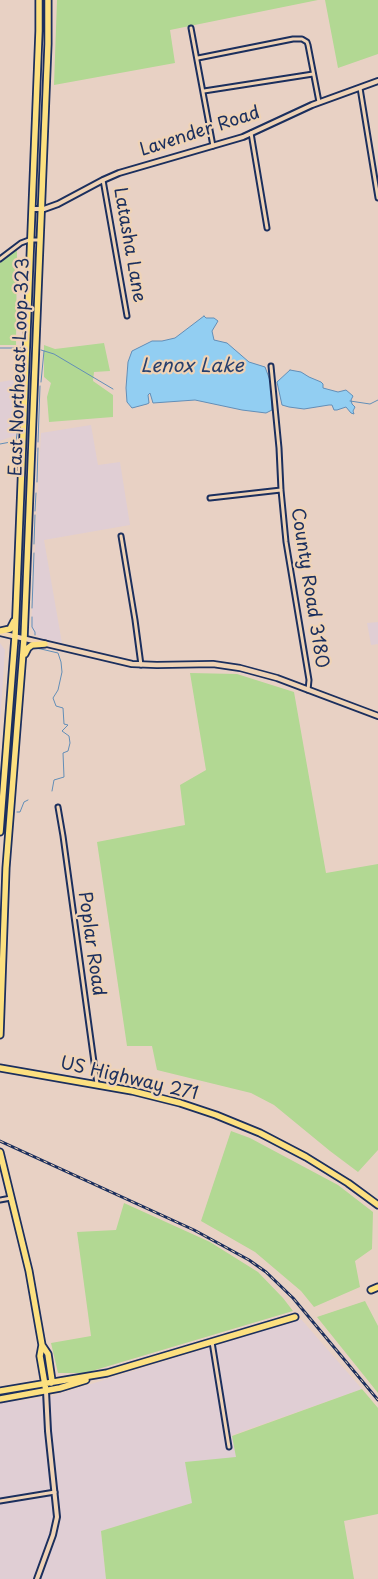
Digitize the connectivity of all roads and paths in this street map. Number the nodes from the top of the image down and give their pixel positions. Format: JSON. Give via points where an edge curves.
{"nodes":[{"id":1,"x":39,"y":0,"type":"edge"},
{"id":2,"x":48,"y":0,"type":"edge"},
{"id":3,"x":191,"y":28,"type":"dead end"},
{"id":4,"x":198,"y":58,"type":"junction"},
{"id":5,"x":312,"y":74,"type":"junction"},
{"id":6,"x":378,"y":81,"type":"edge"},
{"id":7,"x":360,"y":88,"type":"junction"},
{"id":8,"x":204,"y":92,"type":"junction"},
{"id":9,"x":319,"y":102,"type":"junction"},
{"id":10,"x":251,"y":133,"type":"junction"},
{"id":11,"x":213,"y":146,"type":"junction"},
{"id":12,"x":103,"y":180,"type":"junction"},
{"id":13,"x":378,"y":198,"type":"edge"},
{"id":14,"x":32,"y":209,"type":"junction"},
{"id":15,"x":41,"y":209,"type":"junction"},
{"id":16,"x":267,"y":228,"type":"dead end"},
{"id":17,"x":31,"y":240,"type":"junction"},
{"id":18,"x":40,"y":240,"type":"junction"},
{"id":19,"x":0,"y":259,"type":"edge"},
{"id":20,"x":128,"y":316,"type":"dead end"},
{"id":21,"x":271,"y":366,"type":"dead end"},
{"id":22,"x":24,"y":423,"type":"junction"},
{"id":23,"x":32,"y":423,"type":"junction"},
{"id":24,"x":21,"y":489,"type":"junction"},
{"id":25,"x":30,"y":489,"type":"junction"},
{"id":26,"x":280,"y":490,"type":"junction"},
{"id":27,"x":210,"y":498,"type":"dead end"},
{"id":28,"x":121,"y":536,"type":"dead end"},
{"id":29,"x":18,"y":573,"type":"junction"},
{"id":30,"x":26,"y":573,"type":"junction"},
{"id":31,"x":16,"y":609,"type":"junction"},
{"id":32,"x":0,"y":632,"type":"edge"},
{"id":33,"x":15,"y":637,"type":"junction"},
{"id":34,"x":24,"y":638,"type":"junction"},
{"id":35,"x":46,"y":644,"type":"junction"},
{"id":36,"x":23,"y":661,"type":"junction"},
{"id":37,"x":141,"y":665,"type":"junction"},
{"id":38,"x":308,"y":690,"type":"junction"},
{"id":39,"x":11,"y":705,"type":"junction"},
{"id":40,"x":20,"y":706,"type":"junction"},
{"id":41,"x":378,"y":716,"type":"edge"},
{"id":42,"x":2,"y":800,"type":"junction"},
{"id":43,"x":11,"y":801,"type":"junction"},
{"id":44,"x":58,"y":808,"type":"dead end"},
{"id":45,"x":0,"y":832,"type":"edge"},
{"id":46,"x":3,"y":868,"type":"edge"},
{"id":47,"x":2,"y":898,"type":"edge"},
{"id":48,"x":1,"y":955,"type":"edge"},
{"id":49,"x":0,"y":1004,"type":"edge"},
{"id":50,"x":0,"y":1035,"type":"edge"},
{"id":51,"x":0,"y":1068,"type":"edge"},
{"id":52,"x":97,"y":1084,"type":"junction"},
{"id":53,"x":0,"y":1152,"type":"edge"},
{"id":54,"x":11,"y":1198,"type":"junction"},
{"id":55,"x":0,"y":1200,"type":"edge"},
{"id":56,"x":378,"y":1205,"type":"edge"},
{"id":57,"x":378,"y":1287,"type":"edge"},
{"id":58,"x":371,"y":1290,"type":"dead end"},
{"id":59,"x":295,"y":1317,"type":"dead end"},
{"id":60,"x":212,"y":1341,"type":"junction"},
{"id":61,"x":42,"y":1345,"type":"junction"},
{"id":62,"x":106,"y":1373,"type":"junction"},
{"id":63,"x":52,"y":1381,"type":"junction"},
{"id":64,"x":45,"y":1382,"type":"junction"},
{"id":65,"x":0,"y":1391,"type":"edge"},
{"id":66,"x":46,"y":1391,"type":"junction"},
{"id":67,"x":0,"y":1399,"type":"edge"},
{"id":68,"x":230,"y":1447,"type":"dead end"},
{"id":69,"x":54,"y":1492,"type":"junction"},
{"id":70,"x":0,"y":1501,"type":"edge"},
{"id":71,"x":37,"y":1579,"type":"edge"}],
"edges":[{"from":1,"to":14,"type":"highway","name":"East Northeast Loop 323"},
{"from":2,"to":15,"type":"highway","name":"East Northeast Loop 323"},
{"from":3,"to":4,"type":"street"},
{"from":4,"to":5,"type":"street","via":[[297,38],[307,42]]},
{"from":4,"to":8,"type":"street"},
{"from":5,"to":8,"type":"street"},
{"from":5,"to":9,"type":"street"},
{"from":6,"to":7,"type":"street","name":"Lavender Road"},
{"from":7,"to":9,"type":"street","name":"Lavender Road"},
{"from":7,"to":13,"type":"street"},
{"from":8,"to":11,"type":"street"},
{"from":9,"to":10,"type":"street","name":"Lavender Road"},
{"from":10,"to":11,"type":"street","name":"Lavender Road"},
{"from":10,"to":16,"type":"street"},
{"from":11,"to":12,"type":"street","name":"Lavender Road"},
{"from":12,"to":15,"type":"street","name":"Lavender Road","via":[[60,203]]},
{"from":12,"to":20,"type":"street","name":"Latasha Lane"},
{"from":14,"to":15,"type":"street","name":"Lavender Road"},
{"from":14,"to":17,"type":"highway","name":"East Northeast Loop 323"},
{"from":15,"to":18,"type":"highway","name":"East Northeast Loop 323"},
{"from":17,"to":18,"type":"street"},
{"from":17,"to":19,"type":"street","via":[[18,245]]},
{"from":17,"to":22,"type":"highway","name":"East Northeast Loop 323"},
{"from":18,"to":23,"type":"highway","name":"East Northeast Loop 323"},
{"from":21,"to":26,"type":"street","name":"County Road 3180"},
{"from":22,"to":23,"type":"highway"},
{"from":22,"to":24,"type":"highway","name":"East Northeast Loop 323"},
{"from":23,"to":25,"type":"highway","name":"East Northeast Loop 323"},
{"from":24,"to":25,"type":"highway"},
{"from":24,"to":29,"type":"highway","name":"East Northeast Loop 323"},
{"from":25,"to":30,"type":"highway","name":"East Northeast Loop 323"},
{"from":26,"to":27,"type":"street","name":"County Road 3180"},
{"from":26,"to":38,"type":"street","name":"County Road 3180"},
{"from":28,"to":37,"type":"street"},
{"from":29,"to":30,"type":"highway"},
{"from":29,"to":31,"type":"highway","name":"East Northeast Loop 323"},
{"from":30,"to":34,"type":"highway","name":"East Northeast Loop 323"},
{"from":31,"to":32,"type":"highway","via":[[12,626]]},
{"from":31,"to":33,"type":"highway","name":"East Northeast Loop 323"},
{"from":32,"to":33,"type":"main road"},
{"from":33,"to":34,"type":"main road"},
{"from":33,"to":39,"type":"highway","name":"East Northeast Loop 323"},
{"from":34,"to":35,"type":"main road"},
{"from":34,"to":36,"type":"highway","name":"East Northeast Loop 323"},
{"from":35,"to":36,"type":"highway","via":[[30,646]]},
{"from":35,"to":37,"type":"main road"},
{"from":36,"to":40,"type":"highway","name":"East Northeast Loop 323"},
{"from":37,"to":38,"type":"main road","via":[[234,666]]},
{"from":38,"to":41,"type":"main road"},
{"from":39,"to":40,"type":"highway"},
{"from":39,"to":42,"type":"highway","name":"East Northeast Loop 323"},
{"from":40,"to":43,"type":"highway","name":"East Northeast Loop 323"},
{"from":42,"to":43,"type":"highway"},
{"from":42,"to":45,"type":"highway","name":"East Northeast Loop 323"},
{"from":43,"to":46,"type":"highway","name":"East Northeast Loop 323"},
{"from":44,"to":52,"type":"street","name":"Poplar Road"},
{"from":46,"to":47,"type":"highway","name":"East Northeast Loop 323"},
{"from":47,"to":48,"type":"highway","name":"East Northeast Loop 323"},
{"from":48,"to":49,"type":"highway","name":"East Northeast Loop 323"},
{"from":49,"to":50,"type":"highway","name":"East Northeast Loop 323"},
{"from":51,"to":52,"type":"highway","name":"US Highway 271"},
{"from":52,"to":56,"type":"highway","name":"US Highway 271","via":[[173,1101],[249,1128],[314,1161]]},
{"from":53,"to":54,"type":"highway"},
{"from":54,"to":55,"type":"street"},
{"from":54,"to":61,"type":"highway","via":[[26,1254]]},
{"from":57,"to":58,"type":"highway"},
{"from":59,"to":60,"type":"highway"},
{"from":60,"to":62,"type":"highway"},
{"from":60,"to":68,"type":"street"},
{"from":61,"to":63,"type":"highway","via":[[48,1354]]},
{"from":61,"to":64,"type":"highway","via":[[40,1356]]},
{"from":62,"to":63,"type":"highway"},
{"from":62,"to":66,"type":"highway"},
{"from":63,"to":64,"type":"highway"},
{"from":63,"to":66,"type":"highway"},
{"from":64,"to":65,"type":"highway"},
{"from":64,"to":66,"type":"highway"},
{"from":66,"to":67,"type":"highway"},
{"from":66,"to":69,"type":"street"},
{"from":69,"to":70,"type":"street"},
{"from":69,"to":71,"type":"street","via":[[56,1526]]}]}
